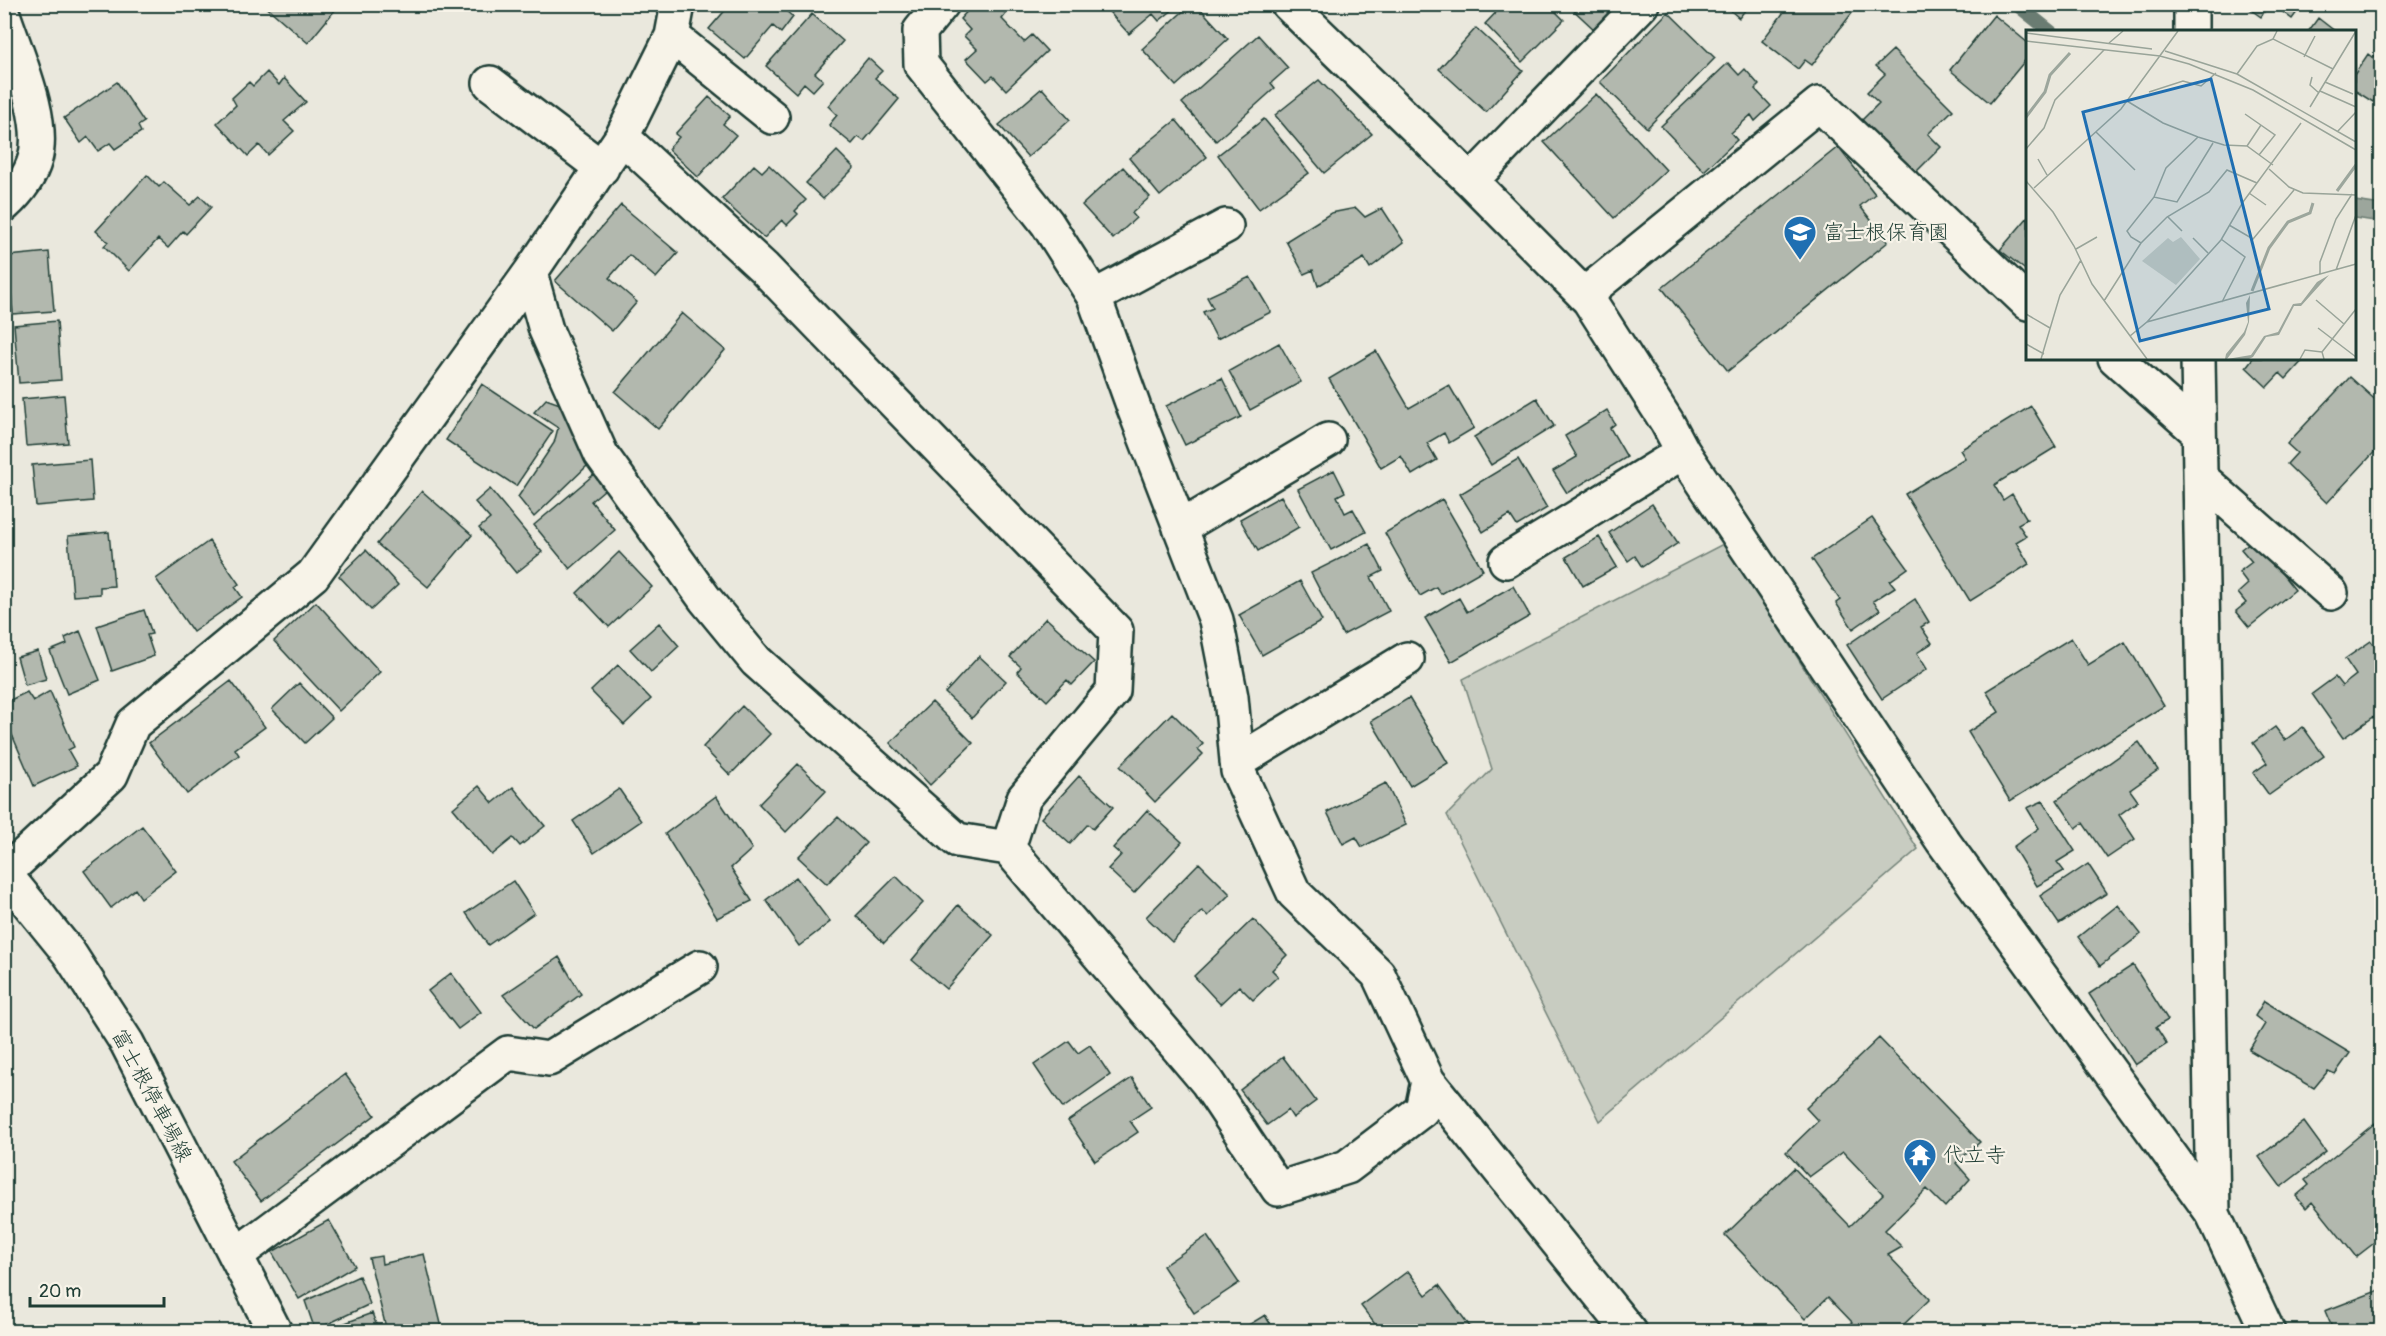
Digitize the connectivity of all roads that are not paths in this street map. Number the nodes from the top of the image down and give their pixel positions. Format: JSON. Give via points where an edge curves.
{"nodes":[{"id":1,"x":678,"y":4,"type":"edge"},
{"id":2,"x":942,"y":4,"type":"edge"},
{"id":3,"x":1288,"y":4,"type":"edge"},
{"id":4,"x":1642,"y":4,"type":"edge"},
{"id":5,"x":2191,"y":4,"type":"edge"},
{"id":6,"x":4,"y":17,"type":"edge"},
{"id":7,"x":2192,"y":30,"type":"edge"},
{"id":8,"x":672,"y":36,"type":"junction"},
{"id":9,"x":490,"y":82,"type":"dead end"},
{"id":10,"x":772,"y":117,"type":"dead end"},
{"id":11,"x":621,"y":137,"type":"junction"},
{"id":12,"x":602,"y":168,"type":"junction"},
{"id":13,"x":1471,"y":181,"type":"junction"},
{"id":14,"x":4,"y":205,"type":"edge"},
{"id":15,"x":1226,"y":226,"type":"dead end"},
{"id":16,"x":530,"y":273,"type":"junction"},
{"id":17,"x":1584,"y":295,"type":"junction"},
{"id":18,"x":1094,"y":297,"type":"junction"},
{"id":19,"x":2026,"y":301,"type":"edge"},
{"id":20,"x":2117,"y":360,"type":"edge"},
{"id":21,"x":2198,"y":360,"type":"edge"},
{"id":22,"x":2199,"y":433,"type":"junction"},
{"id":23,"x":1328,"y":440,"type":"dead end"},
{"id":24,"x":1683,"y":452,"type":"junction"},
{"id":25,"x":2200,"y":477,"type":"junction"},
{"id":26,"x":1180,"y":528,"type":"junction"},
{"id":27,"x":1506,"y":561,"type":"dead end"},
{"id":28,"x":2331,"y":593,"type":"dead end"},
{"id":29,"x":1407,"y":659,"type":"dead end"},
{"id":30,"x":1237,"y":762,"type":"junction"},
{"id":31,"x":1008,"y":848,"type":"junction"},
{"id":32,"x":5,"y":873,"type":"edge"},
{"id":33,"x":700,"y":967,"type":"dead end"},
{"id":34,"x":1428,"y":1081,"type":"junction"},
{"id":35,"x":2213,"y":1214,"type":"junction"},
{"id":36,"x":236,"y":1255,"type":"junction"},
{"id":37,"x":275,"y":1332,"type":"edge"},
{"id":38,"x":1630,"y":1332,"type":"edge"},
{"id":39,"x":2268,"y":1332,"type":"edge"}],
"edges":[{"from":1,"to":8,"type":"street"},
{"from":2,"to":18,"type":"street","via":[[920,31],[921,64],[1047,223]]},
{"from":3,"to":13,"type":"street"},
{"from":4,"to":13,"type":"street"},
{"from":5,"to":7,"type":"street"},
{"from":6,"to":14,"type":"street","via":[[37,119],[35,159],[19,191]]},
{"from":8,"to":10,"type":"street"},
{"from":8,"to":11,"type":"street"},
{"from":9,"to":12,"type":"street"},
{"from":11,"to":12,"type":"street"},
{"from":11,"to":31,"type":"street","via":[[764,268],[1116,631],[1113,691],[1024,798]]},
{"from":12,"to":16,"type":"street"},
{"from":13,"to":17,"type":"street"},
{"from":15,"to":18,"type":"street"},
{"from":16,"to":31,"type":"street","via":[[546,330],[601,454],[705,599],[756,661],[957,840]]},
{"from":16,"to":32,"type":"street","via":[[313,575],[133,724],[111,775]]},
{"from":17,"to":19,"type":"street","via":[[1819,104]]},
{"from":17,"to":24,"type":"street"},
{"from":18,"to":26,"type":"street"},
{"from":20,"to":22,"type":"street"},
{"from":21,"to":22,"type":"street"},
{"from":22,"to":25,"type":"street"},
{"from":23,"to":26,"type":"street"},
{"from":24,"to":27,"type":"street"},
{"from":24,"to":35,"type":"street","via":[[1942,840]]},
{"from":25,"to":28,"type":"street"},
{"from":25,"to":35,"type":"street"},
{"from":26,"to":30,"type":"street","via":[[1216,620],[1231,697]]},
{"from":29,"to":30,"type":"street"},
{"from":30,"to":34,"type":"street","via":[[1294,893],[1378,974]]},
{"from":31,"to":34,"type":"street","via":[[1207,1082],[1278,1189],[1347,1167],[1422,1110]]},
{"from":32,"to":36,"type":"street","name":"富士根停車場線","via":[[69,953],[127,1043]]},
{"from":33,"to":36,"type":"street","via":[[549,1059],[508,1053]]},
{"from":34,"to":38,"type":"street"},
{"from":35,"to":39,"type":"street"},
{"from":36,"to":37,"type":"street","name":"富士根停車場線"}]}
